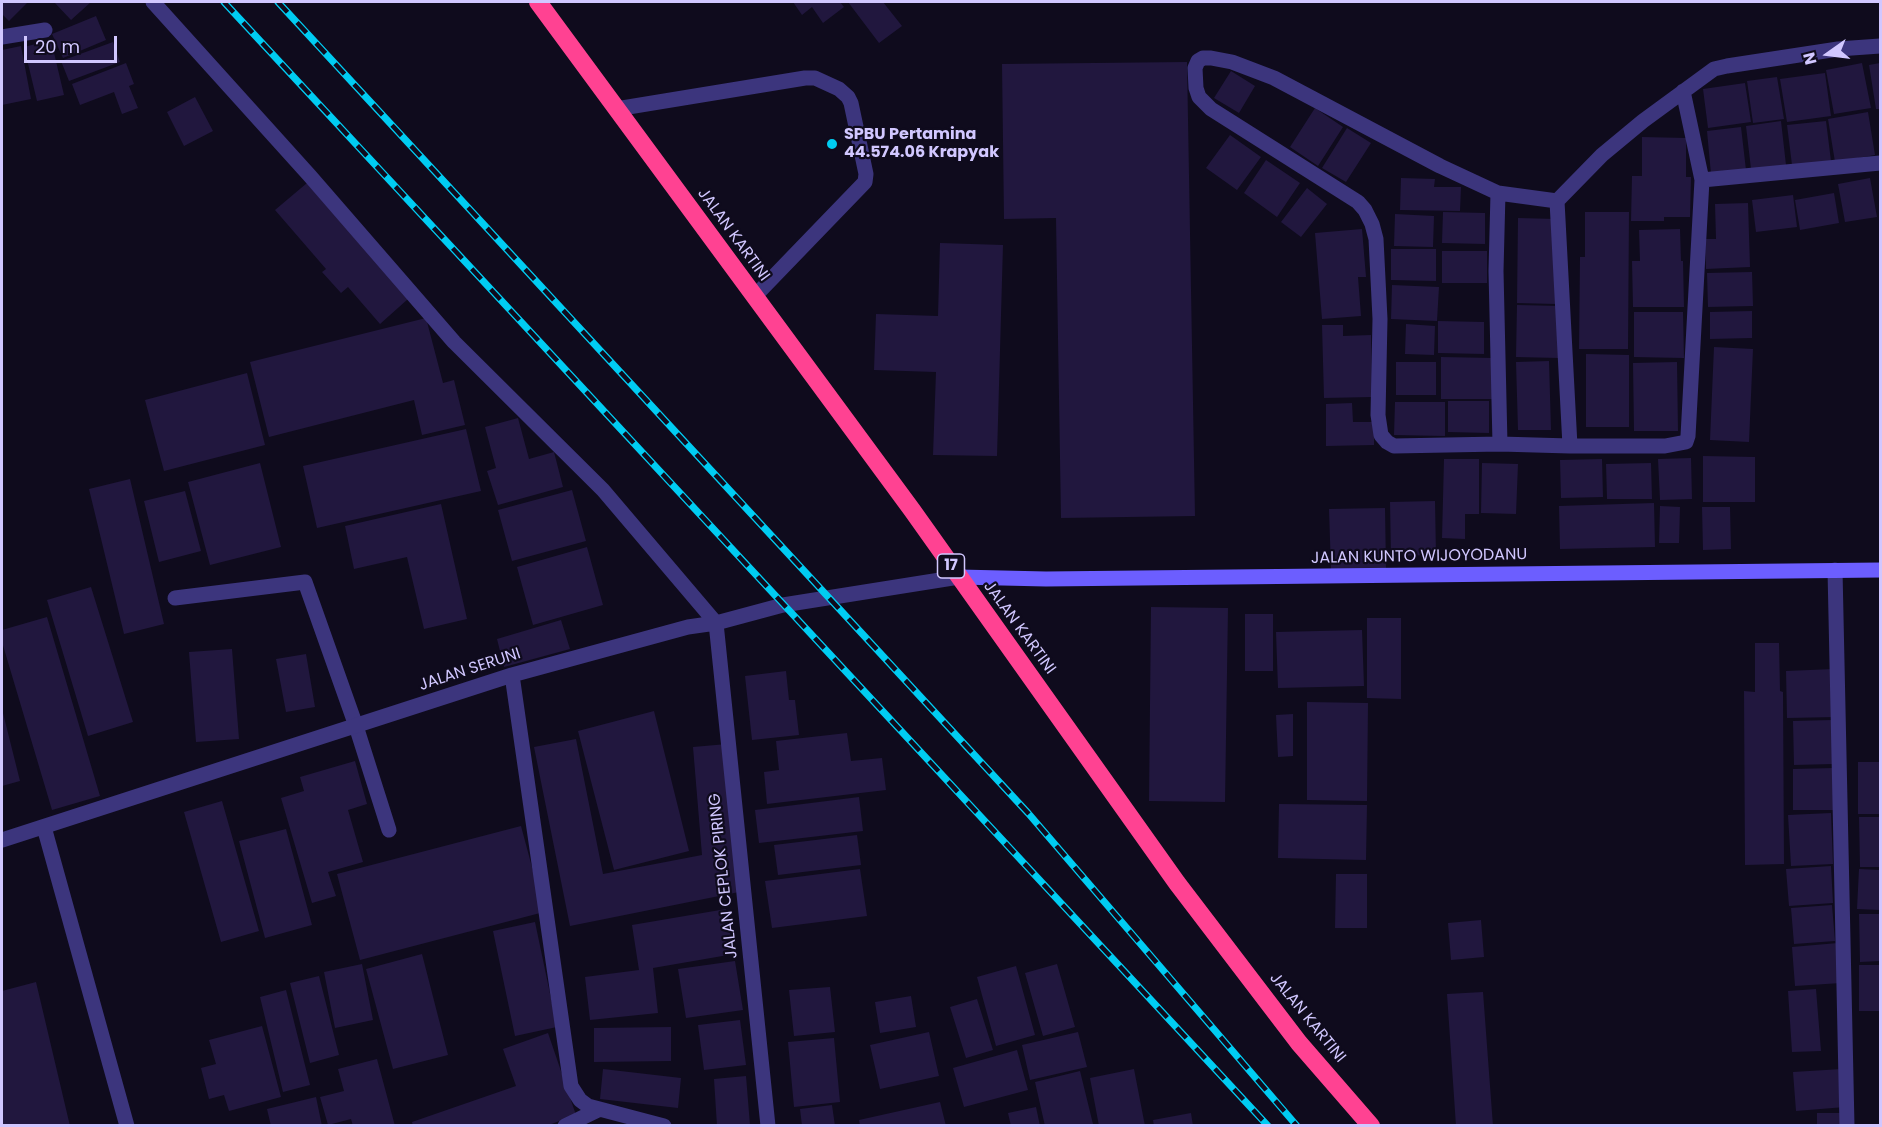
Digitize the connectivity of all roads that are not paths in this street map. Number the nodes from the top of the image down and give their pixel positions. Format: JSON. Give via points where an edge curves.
{"nodes":[{"id":1,"x":153,"y":2,"type":"edge"},
{"id":2,"x":538,"y":2,"type":"edge"},
{"id":3,"x":45,"y":30,"type":"dead end"},
{"id":4,"x":2,"y":37,"type":"edge"},
{"id":5,"x":1881,"y":46,"type":"edge"},
{"id":6,"x":1683,"y":92,"type":"junction"},
{"id":7,"x":616,"y":109,"type":"junction"},
{"id":8,"x":1881,"y":163,"type":"edge"},
{"id":9,"x":1702,"y":180,"type":"junction"},
{"id":10,"x":1498,"y":194,"type":"junction"},
{"id":11,"x":1557,"y":201,"type":"junction"},
{"id":12,"x":754,"y":297,"type":"junction"},
{"id":13,"x":1500,"y":444,"type":"junction"},
{"id":14,"x":1570,"y":446,"type":"junction"},
{"id":15,"x":1835,"y":570,"type":"junction"},
{"id":16,"x":1881,"y":570,"type":"edge"},
{"id":17,"x":959,"y":577,"type":"junction"},
{"id":18,"x":175,"y":598,"type":"dead end"},
{"id":19,"x":716,"y":623,"type":"junction"},
{"id":20,"x":512,"y":675,"type":"junction"},
{"id":21,"x":356,"y":726,"type":"junction"},
{"id":22,"x":44,"y":827,"type":"junction"},
{"id":23,"x":389,"y":830,"type":"dead end"},
{"id":24,"x":2,"y":840,"type":"edge"},
{"id":25,"x":600,"y":1109,"type":"junction"},
{"id":26,"x":127,"y":1125,"type":"edge"},
{"id":27,"x":565,"y":1125,"type":"edge"},
{"id":28,"x":664,"y":1125,"type":"edge"},
{"id":29,"x":768,"y":1125,"type":"edge"},
{"id":30,"x":1371,"y":1125,"type":"edge"},
{"id":31,"x":1847,"y":1125,"type":"edge"}],
"edges":[{"from":1,"to":19,"type":"street","via":[[454,342],[603,490]]},
{"from":2,"to":7,"type":"highway","name":"JALAN KARTINI","number":"17"},
{"from":3,"to":4,"type":"street"},
{"from":5,"to":6,"type":"street","via":[[1838,48],[1714,69]]},
{"from":6,"to":9,"type":"street"},
{"from":6,"to":11,"type":"street","via":[[1602,155]]},
{"from":7,"to":12,"type":"highway","name":"JALAN KARTINI","number":"17"},
{"from":7,"to":12,"type":"street","via":[[805,78],[815,78],[848,97],[866,174],[864,186]]},
{"from":8,"to":9,"type":"street"},
{"from":9,"to":14,"type":"street","via":[[1687,439],[1665,446]]},
{"from":10,"to":11,"type":"street"},
{"from":10,"to":13,"type":"street"},
{"from":10,"to":13,"type":"street","via":[[1274,78],[1232,62],[1211,58],[1198,61],[1196,88],[1211,108],[1365,210],[1376,239],[1381,435],[1395,446]]},
{"from":11,"to":14,"type":"street"},
{"from":12,"to":17,"type":"highway","name":"JALAN KARTINI","number":"17"},
{"from":13,"to":14,"type":"street"},
{"from":15,"to":16,"type":"street","name":"JALAN KUNTO WIJOYODANU"},
{"from":15,"to":17,"type":"street","name":"JALAN KUNTO WIJOYODANU"},
{"from":15,"to":31,"type":"street"},
{"from":17,"to":19,"type":"street","name":"JALAN SERUNI","via":[[814,599]]},
{"from":17,"to":30,"type":"highway","name":"JALAN KARTINI","number":"17","via":[[1177,883],[1299,1043]]},
{"from":18,"to":21,"type":"street","via":[[305,582]]},
{"from":19,"to":20,"type":"street","name":"JALAN SERUNI","via":[[688,627]]},
{"from":19,"to":29,"type":"street","name":"JALAN CEPLOK PIRING"},
{"from":20,"to":21,"type":"street","name":"JALAN SERUNI"},
{"from":20,"to":25,"type":"street","via":[[570,1079],[580,1100]]},
{"from":21,"to":22,"type":"street","name":"JALAN SERUNI"},
{"from":21,"to":23,"type":"street"},
{"from":22,"to":24,"type":"street","name":"JALAN SERUNI"},
{"from":22,"to":26,"type":"street"},
{"from":25,"to":27,"type":"street"},
{"from":25,"to":28,"type":"street"}]}
